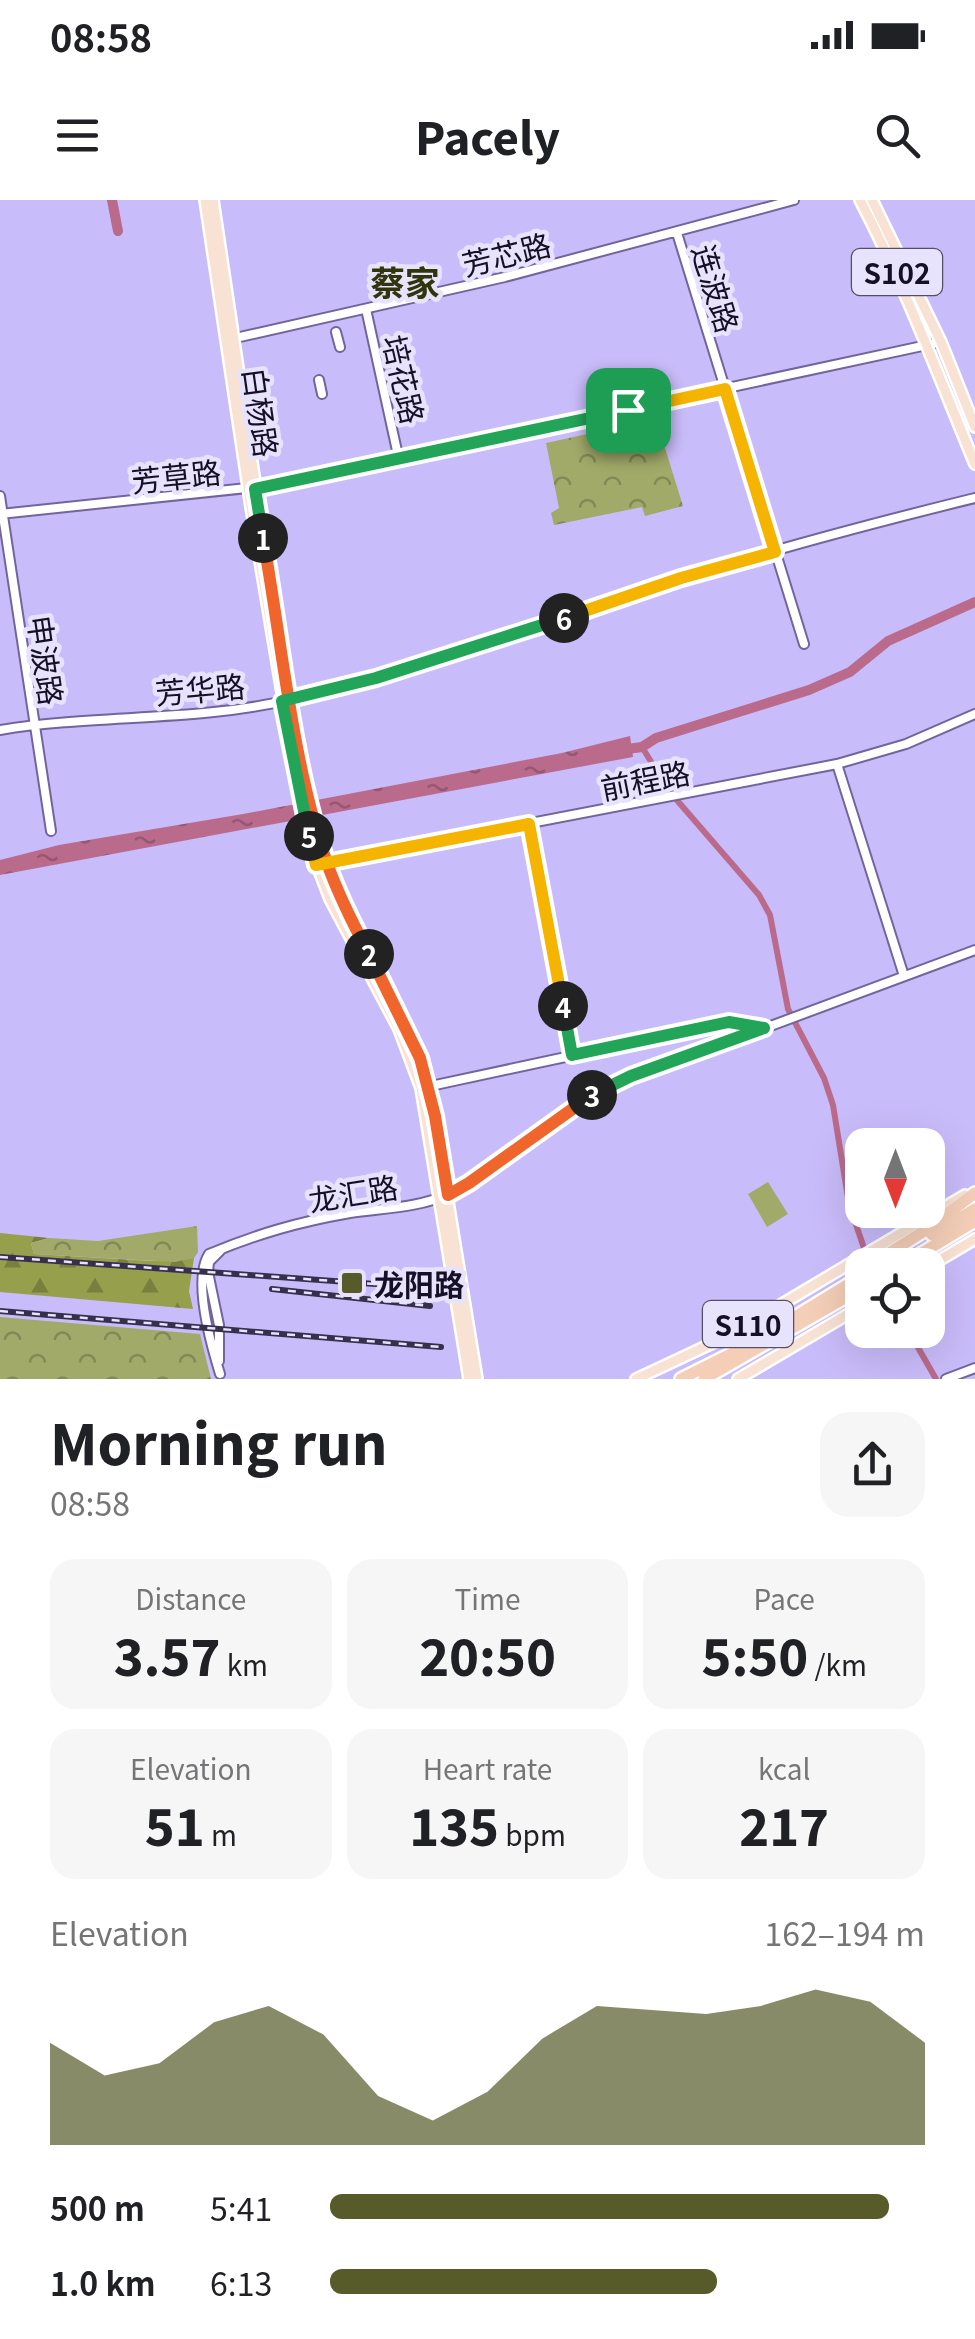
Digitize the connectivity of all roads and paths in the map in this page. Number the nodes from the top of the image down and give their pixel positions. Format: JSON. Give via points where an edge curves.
{"nodes":[{"id":1,"x":209,"y":200,"type":"edge"},
{"id":2,"x":794,"y":200,"type":"edge"},
{"id":3,"x":860,"y":200,"type":"edge"},
{"id":4,"x":872,"y":200,"type":"edge"},
{"id":5,"x":677,"y":232,"type":"junction"},
{"id":6,"x":366,"y":309,"type":"junction"},
{"id":7,"x":336,"y":332,"type":"dead end"},
{"id":8,"x":230,"y":339,"type":"junction"},
{"id":9,"x":940,"y":342,"type":"junction"},
{"id":10,"x":340,"y":347,"type":"dead end"},
{"id":11,"x":929,"y":347,"type":"junction"},
{"id":12,"x":318,"y":380,"type":"dead end"},
{"id":13,"x":725,"y":389,"type":"junction"},
{"id":14,"x":322,"y":394,"type":"dead end"},
{"id":15,"x":975,"y":426,"type":"edge"},
{"id":16,"x":400,"y":460,"type":"junction"},
{"id":17,"x":975,"y":464,"type":"edge"},
{"id":18,"x":252,"y":490,"type":"junction"},
{"id":19,"x":0,"y":496,"type":"edge"},
{"id":20,"x":975,"y":498,"type":"edge"},
{"id":21,"x":1,"y":514,"type":"edge"},
{"id":22,"x":775,"y":552,"type":"junction"},
{"id":23,"x":804,"y":644,"type":"dead end"},
{"id":24,"x":286,"y":700,"type":"junction"},
{"id":25,"x":975,"y":714,"type":"edge"},
{"id":26,"x":33,"y":724,"type":"junction"},
{"id":27,"x":0,"y":730,"type":"edge"},
{"id":28,"x":836,"y":764,"type":"junction"},
{"id":29,"x":529,"y":824,"type":"junction"},
{"id":30,"x":51,"y":831,"type":"dead end"},
{"id":31,"x":321,"y":863,"type":"junction"},
{"id":32,"x":975,"y":950,"type":"edge"},
{"id":33,"x":904,"y":976,"type":"junction"},
{"id":34,"x":764,"y":1028,"type":"junction"},
{"id":35,"x":572,"y":1055,"type":"junction"},
{"id":36,"x":425,"y":1087,"type":"junction"},
{"id":37,"x":975,"y":1191,"type":"edge"},
{"id":38,"x":444,"y":1196,"type":"junction"},
{"id":39,"x":975,"y":1209,"type":"edge"},
{"id":40,"x":975,"y":1221,"type":"edge"},
{"id":41,"x":975,"y":1230,"type":"edge"},
{"id":42,"x":975,"y":1239,"type":"edge"},
{"id":43,"x":898,"y":1248,"type":"edge"},
{"id":44,"x":901,"y":1248,"type":"edge"},
{"id":45,"x":930,"y":1248,"type":"edge"},
{"id":46,"x":943,"y":1248,"type":"edge"},
{"id":47,"x":945,"y":1258,"type":"edge"},
{"id":48,"x":845,"y":1277,"type":"edge"},
{"id":49,"x":845,"y":1280,"type":"edge"},
{"id":50,"x":845,"y":1299,"type":"edge"},
{"id":51,"x":845,"y":1316,"type":"edge"},
{"id":52,"x":975,"y":1368,"type":"edge"},
{"id":53,"x":220,"y":1377,"type":"edge"},
{"id":54,"x":948,"y":1378,"type":"edge"},
{"id":55,"x":469,"y":1379,"type":"edge"},
{"id":56,"x":478,"y":1379,"type":"edge"},
{"id":57,"x":636,"y":1379,"type":"edge"},
{"id":58,"x":680,"y":1379,"type":"edge"},
{"id":59,"x":704,"y":1379,"type":"edge"},
{"id":60,"x":738,"y":1379,"type":"edge"}],
"edges":[{"from":1,"to":8,"type":"main road","name":"白杨路"},
{"from":2,"to":5,"type":"street","name":"芳芯路"},
{"from":3,"to":11,"type":"main road","number":"S102"},
{"from":4,"to":9,"type":"main road","number":"S102"},
{"from":5,"to":6,"type":"street","name":"芳芯路"},
{"from":5,"to":13,"type":"street","name":"连波路"},
{"from":6,"to":8,"type":"street","name":"芳芯路"},
{"from":6,"to":16,"type":"street","name":"培花路"},
{"from":7,"to":10,"type":"street"},
{"from":8,"to":18,"type":"main road","name":"白杨路"},
{"from":9,"to":11,"type":"street","name":"芳草路"},
{"from":9,"to":15,"type":"main road","number":"S102"},
{"from":11,"to":13,"type":"street","name":"芳草路"},
{"from":11,"to":17,"type":"main road","number":"S102"},
{"from":12,"to":14,"type":"street"},
{"from":13,"to":16,"type":"street","name":"芳草路"},
{"from":13,"to":22,"type":"street","name":"连波路"},
{"from":16,"to":18,"type":"street","name":"芳草路"},
{"from":18,"to":21,"type":"street","name":"芳草路"},
{"from":18,"to":24,"type":"main road","name":"白杨路"},
{"from":19,"to":21,"type":"street","name":"申波路"},
{"from":20,"to":22,"type":"street","name":"芳华路"},
{"from":21,"to":26,"type":"street","name":"申波路"},
{"from":22,"to":23,"type":"street","name":"连波路"},
{"from":22,"to":24,"type":"street","name":"芳华路","via":[[440,660]]},
{"from":24,"to":26,"type":"street","name":"芳华路"},
{"from":24,"to":31,"type":"main road","name":"白杨路"},
{"from":25,"to":28,"type":"street","name":"前程路"},
{"from":26,"to":27,"type":"street","name":"芳华路"},
{"from":26,"to":30,"type":"street","name":"申波路"},
{"from":28,"to":29,"type":"street","name":"前程路"},
{"from":28,"to":33,"type":"street"},
{"from":29,"to":31,"type":"street","name":"前程路"},
{"from":29,"to":35,"type":"street"},
{"from":31,"to":36,"type":"main road","name":"白杨路","via":[[344,926]]},
{"from":32,"to":33,"type":"street","name":"龙汇路"},
{"from":33,"to":34,"type":"street","name":"龙汇路"},
{"from":34,"to":35,"type":"street","via":[[729,1022]]},
{"from":34,"to":38,"type":"street","name":"龙汇路","via":[[600,1090]]},
{"from":35,"to":36,"type":"street"},
{"from":36,"to":38,"type":"main road","name":"白杨路"},
{"from":37,"to":43,"type":"highway"},
{"from":38,"to":53,"type":"street","name":"龙汇路","via":[[265,1230],[209,1254],[202,1288]]},
{"from":38,"to":55,"type":"main road","name":"白杨路"},
{"from":38,"to":56,"type":"main road","name":"白杨路"},
{"from":39,"to":44,"type":"highway"},
{"from":40,"to":45,"type":"highway"},
{"from":41,"to":46,"type":"highway"},
{"from":42,"to":47,"type":"main road"},
{"from":48,"to":57,"type":"main road","number":"S110"},
{"from":49,"to":58,"type":"highway","via":[[798,1316]]},
{"from":50,"to":59,"type":"highway"},
{"from":51,"to":60,"type":"main road","number":"S110"},
{"from":52,"to":54,"type":"street"}]}
